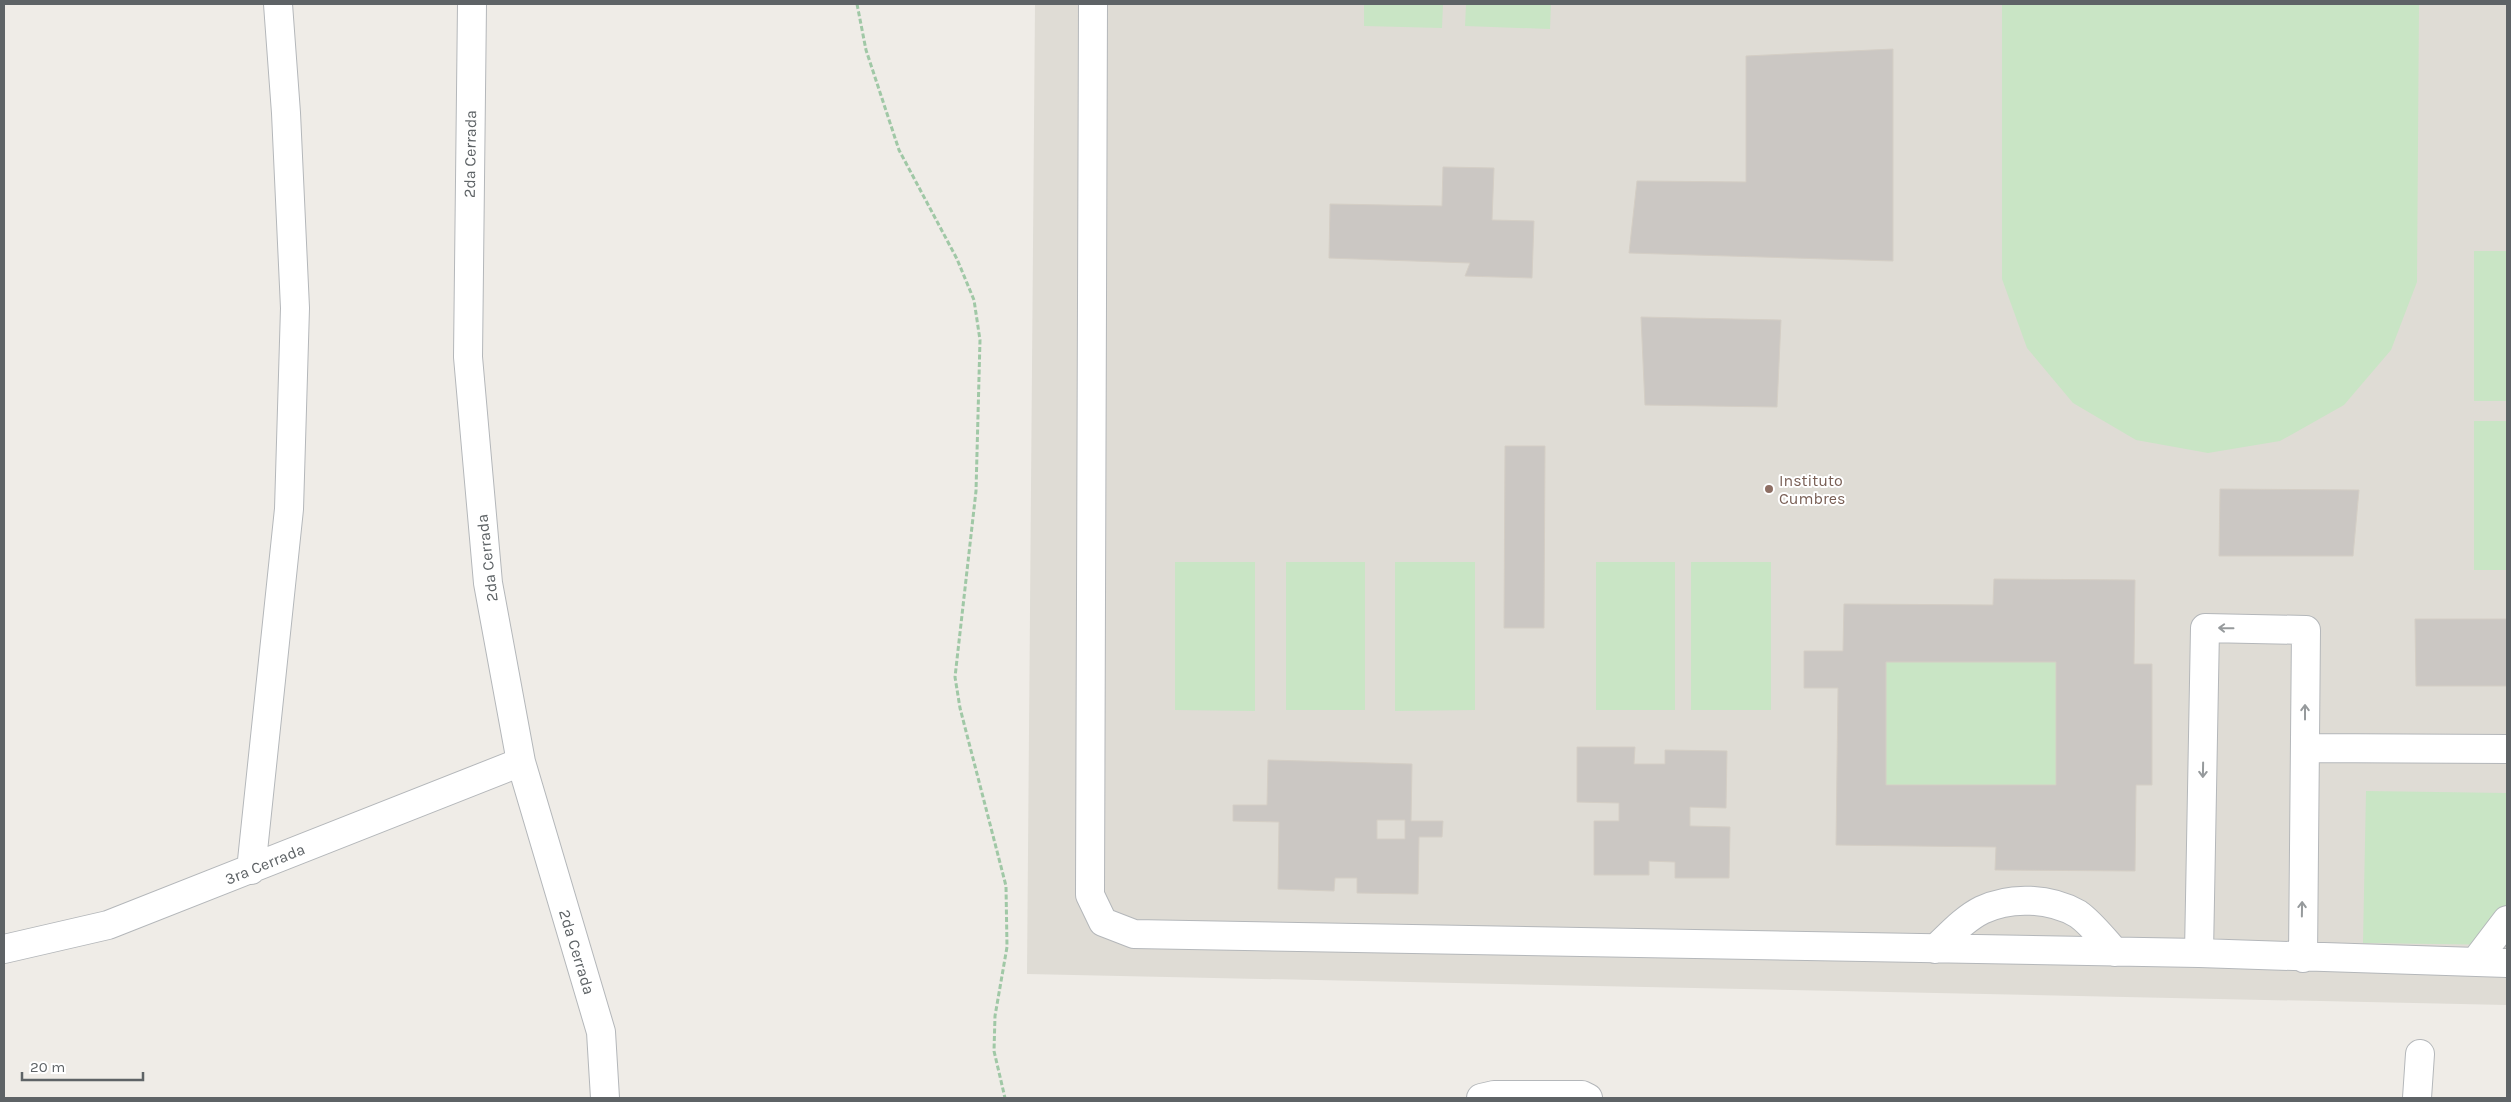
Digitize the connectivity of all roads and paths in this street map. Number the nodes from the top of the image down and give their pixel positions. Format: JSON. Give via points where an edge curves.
{"nodes":[{"id":1,"x":278,"y":4,"type":"edge"},
{"id":2,"x":472,"y":4,"type":"edge"},
{"id":3,"x":857,"y":4,"type":"edge"},
{"id":4,"x":1093,"y":4,"type":"edge"},
{"id":5,"x":2305,"y":748,"type":"junction"},
{"id":6,"x":2507,"y":750,"type":"edge"},
{"id":7,"x":521,"y":762,"type":"junction"},
{"id":8,"x":251,"y":870,"type":"junction"},
{"id":9,"x":2507,"y":920,"type":"edge"},
{"id":10,"x":4,"y":949,"type":"edge"},
{"id":11,"x":1935,"y":949,"type":"junction"},
{"id":12,"x":2115,"y":952,"type":"junction"},
{"id":13,"x":2199,"y":954,"type":"junction"},
{"id":14,"x":2303,"y":958,"type":"junction"},
{"id":15,"x":2474,"y":962,"type":"junction"},
{"id":16,"x":2507,"y":963,"type":"edge"},
{"id":17,"x":2420,"y":1054,"type":"dead end"},
{"id":18,"x":605,"y":1098,"type":"edge"},
{"id":19,"x":1005,"y":1098,"type":"edge"},
{"id":20,"x":1481,"y":1098,"type":"edge"},
{"id":21,"x":1588,"y":1098,"type":"edge"},
{"id":22,"x":2417,"y":1098,"type":"edge"}],
"edges":[{"from":1,"to":8,"type":"street","via":[[295,308],[289,499]]},
{"from":2,"to":7,"type":"street","name":"2da Cerrada","via":[[468,357],[488,583]]},
{"from":3,"to":19,"type":"path","via":[[866,50],[895,141],[957,259],[974,300],[980,340],[976,492],[955,677],[1006,886],[1007,947],[995,1016],[994,1051]]},
{"from":4,"to":11,"type":"street","via":[[1090,895],[1103,922],[1134,934]]},
{"from":5,"to":6,"type":"street"},
{"from":5,"to":13,"type":"street","one_way":true,"via":[[2306,630],[2205,628]]},
{"from":14,"to":5,"type":"street","one_way":true},
{"from":7,"to":8,"type":"street","name":"3ra Cerrada"},
{"from":7,"to":18,"type":"street","name":"2da Cerrada","via":[[601,1032]]},
{"from":8,"to":10,"type":"street","name":"3ra Cerrada","via":[[108,925]]},
{"from":9,"to":15,"type":"street"},
{"from":11,"to":12,"type":"street"},
{"from":11,"to":12,"type":"street","via":[[1982,910],[2010,901],[2047,902],[2078,914]]},
{"from":12,"to":13,"type":"street"},
{"from":13,"to":14,"type":"street"},
{"from":14,"to":15,"type":"street"},
{"from":15,"to":16,"type":"street"},
{"from":17,"to":22,"type":"street"},
{"from":20,"to":21,"type":"street","via":[[1582,1095]]}]}
